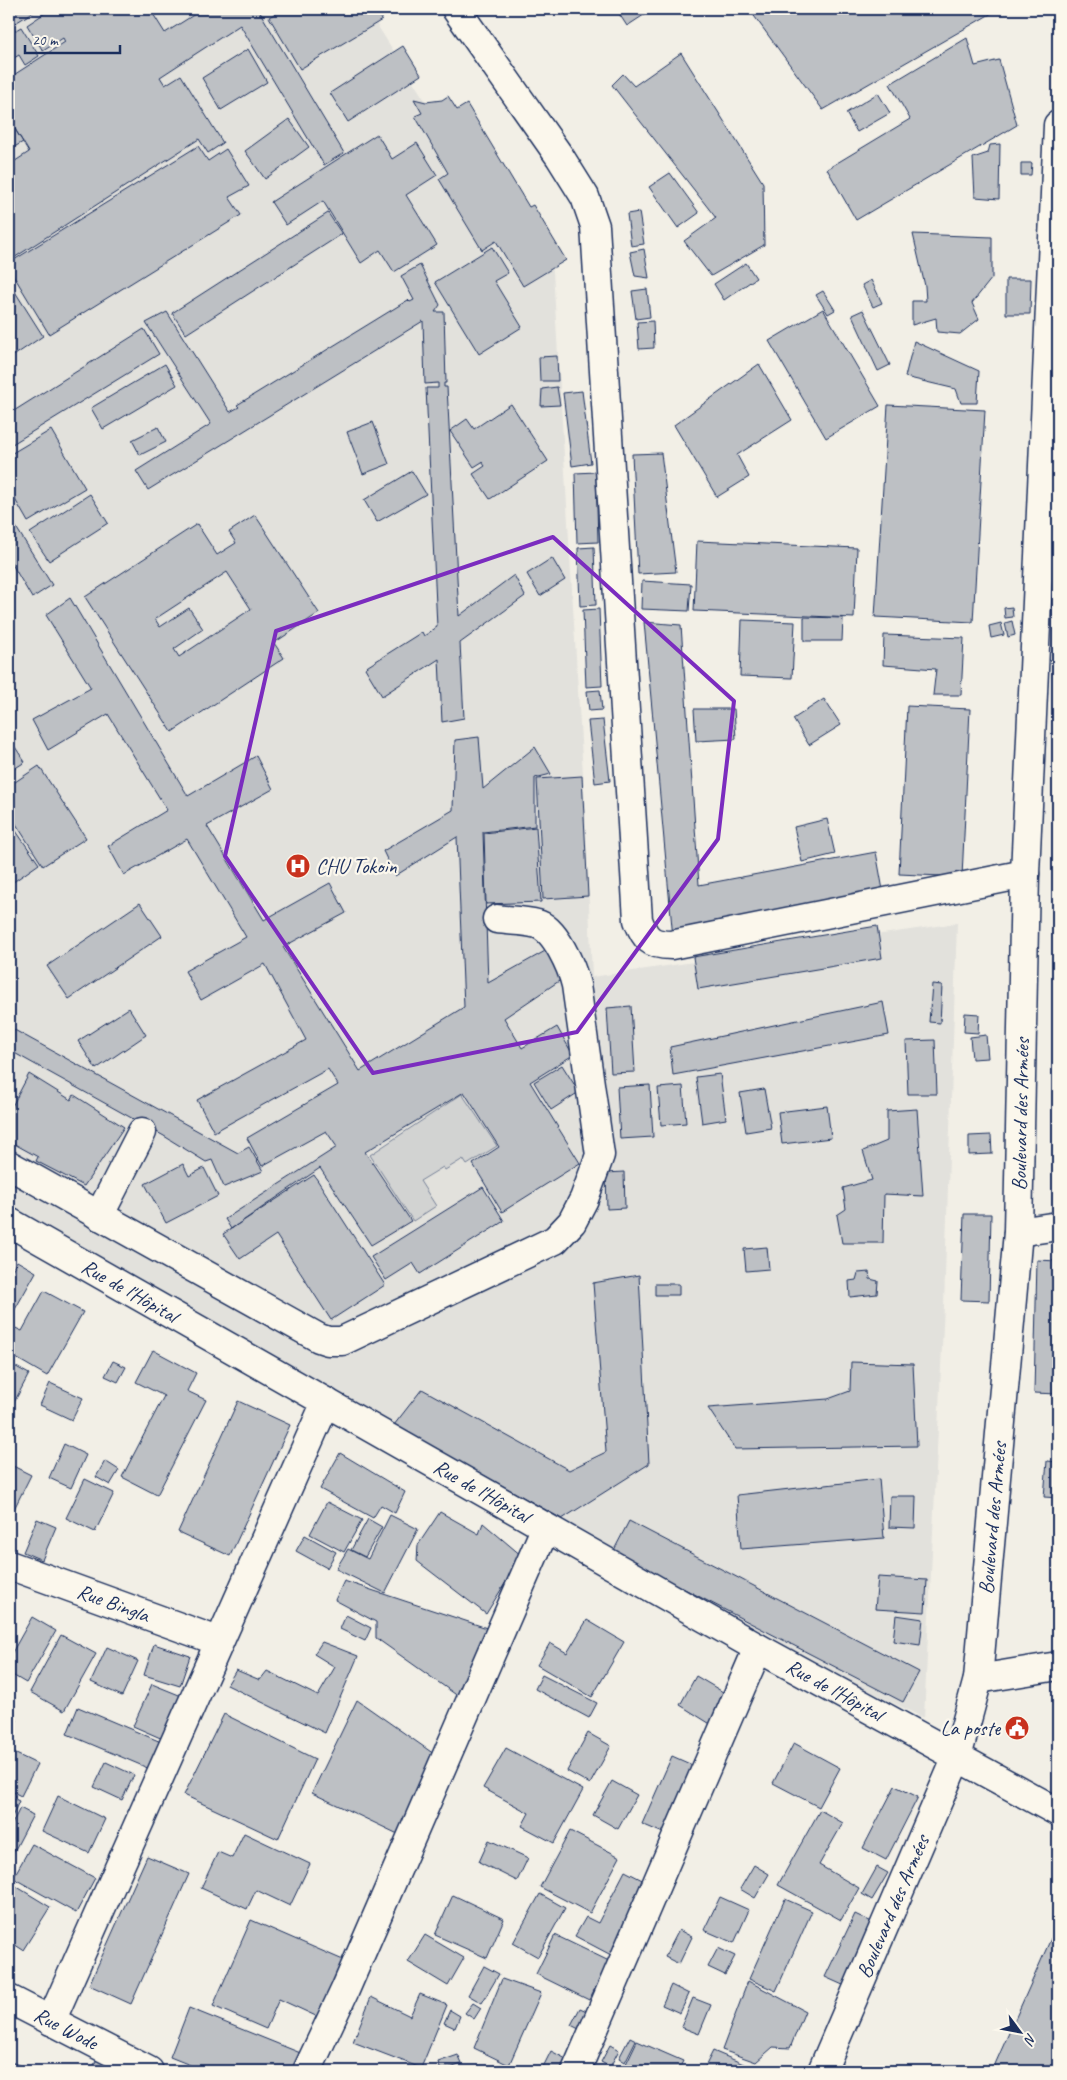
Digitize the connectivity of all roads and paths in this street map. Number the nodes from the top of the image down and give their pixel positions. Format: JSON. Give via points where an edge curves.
{"nodes":[{"id":1,"x":456,"y":9,"type":"edge"},
{"id":2,"x":1058,"y":126,"type":"edge"},
{"id":3,"x":1054,"y":346,"type":"edge"},
{"id":4,"x":1051,"y":460,"type":"edge"},
{"id":5,"x":1025,"y":874,"type":"junction"},
{"id":6,"x":497,"y":919,"type":"dead end"},
{"id":7,"x":142,"y":1132,"type":"dead end"},
{"id":8,"x":9,"y":1165,"type":"edge"},
{"id":9,"x":99,"y":1216,"type":"junction"},
{"id":10,"x":9,"y":1222,"type":"edge"},
{"id":11,"x":1058,"y":1226,"type":"edge"},
{"id":12,"x":1018,"y":1232,"type":"junction"},
{"id":13,"x":326,"y":1402,"type":"junction"},
{"id":14,"x":545,"y":1528,"type":"junction"},
{"id":15,"x":9,"y":1565,"type":"edge"},
{"id":16,"x":218,"y":1641,"type":"junction"},
{"id":17,"x":758,"y":1648,"type":"junction"},
{"id":18,"x":1058,"y":1666,"type":"edge"},
{"id":19,"x":978,"y":1679,"type":"junction"},
{"id":20,"x":957,"y":1757,"type":"junction"},
{"id":21,"x":1058,"y":1812,"type":"edge"},
{"id":22,"x":9,"y":1999,"type":"edge"},
{"id":23,"x":51,"y":2020,"type":"junction"},
{"id":24,"x":149,"y":2071,"type":"edge"},
{"id":25,"x":307,"y":2071,"type":"edge"},
{"id":26,"x":576,"y":2071,"type":"edge"},
{"id":27,"x":822,"y":2071,"type":"edge"}],
"edges":[{"from":1,"to":5,"type":"street","via":[[560,157],[585,197],[595,226],[638,920],[645,937],[660,945],[671,945]]},
{"from":2,"to":3,"type":"street","name":"Boulevard des Armées"},
{"from":3,"to":4,"type":"street","name":"Boulevard des Armées"},
{"from":4,"to":5,"type":"street","name":"Boulevard des Armées"},
{"from":5,"to":12,"type":"street","name":"Boulevard des Armées"},
{"from":6,"to":9,"type":"street","via":[[538,924],[549,930],[576,986],[600,1155],[572,1222],[555,1240],[342,1341],[328,1341]]},
{"from":7,"to":9,"type":"street"},
{"from":8,"to":9,"type":"street"},
{"from":10,"to":13,"type":"street","name":"Rue de l'Hôpital"},
{"from":11,"to":12,"type":"street"},
{"from":12,"to":19,"type":"street","name":"Boulevard des Armées"},
{"from":13,"to":14,"type":"street","name":"Rue de l'Hôpital"},
{"from":13,"to":16,"type":"street"},
{"from":14,"to":17,"type":"street","name":"Rue de l'Hôpital"},
{"from":14,"to":25,"type":"street"},
{"from":15,"to":16,"type":"street","name":"Rue Bingla"},
{"from":16,"to":23,"type":"street"},
{"from":17,"to":20,"type":"street","name":"Rue de l'Hôpital"},
{"from":17,"to":26,"type":"street"},
{"from":18,"to":19,"type":"street"},
{"from":19,"to":20,"type":"street","name":"Boulevard des Armées"},
{"from":20,"to":21,"type":"street","name":"Rue de l'Hôpital"},
{"from":20,"to":27,"type":"street","name":"Boulevard des Armées"},
{"from":22,"to":23,"type":"street","name":"Rue Wode"},
{"from":23,"to":24,"type":"street","name":"Rue Wode"}]}
